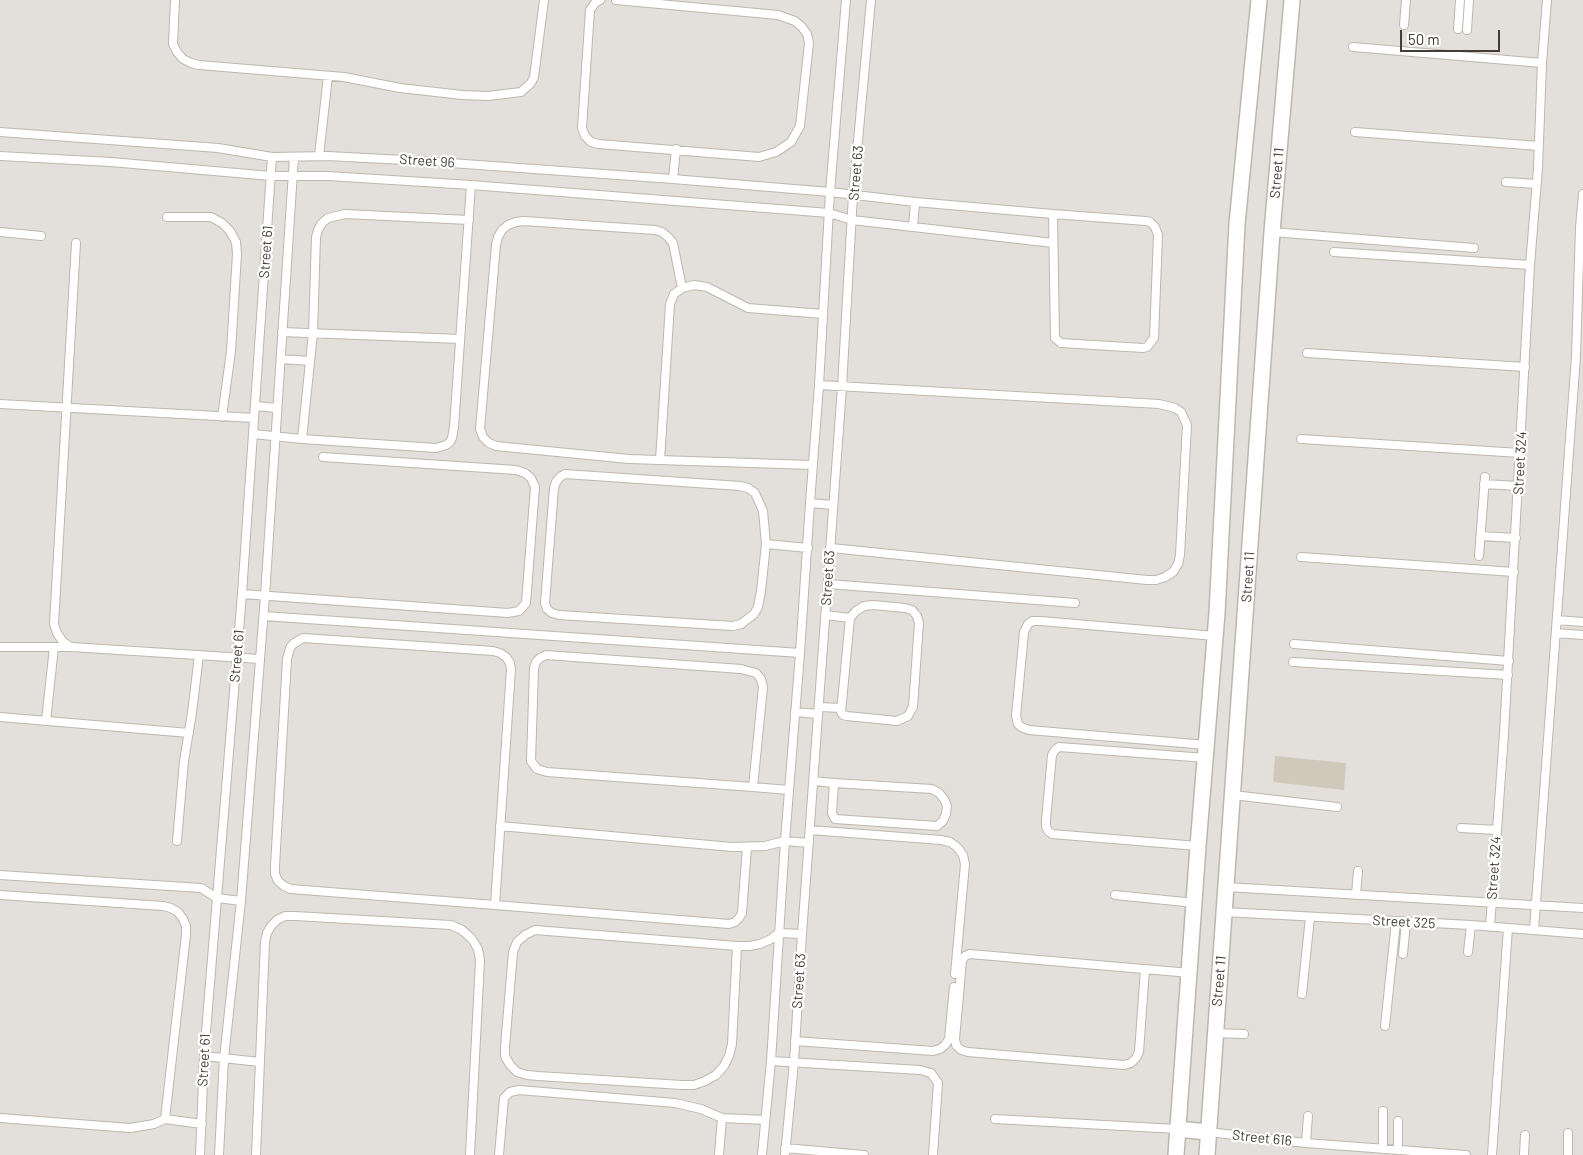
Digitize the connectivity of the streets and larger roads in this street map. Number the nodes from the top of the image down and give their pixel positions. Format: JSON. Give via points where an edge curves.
{"nodes":[{"id":1,"x":1259,"y":0,"type":"edge"},
{"id":2,"x":1292,"y":0,"type":"edge"},
{"id":3,"x":1178,"y":1130,"type":"junction"},
{"id":4,"x":1208,"y":1132,"type":"junction"},
{"id":5,"x":1176,"y":1155,"type":"edge"},
{"id":6,"x":1207,"y":1155,"type":"edge"}],
"edges":[{"from":1,"to":3,"type":"street","name":"Street 11","via":[[1238,224],[1215,636]]},
{"from":2,"to":4,"type":"street","name":"Street 11","via":[[1272,232]]},
{"from":3,"to":4,"type":"street"},
{"from":3,"to":5,"type":"street","name":"Street 11"},
{"from":4,"to":6,"type":"street","name":"Street 11"}]}
